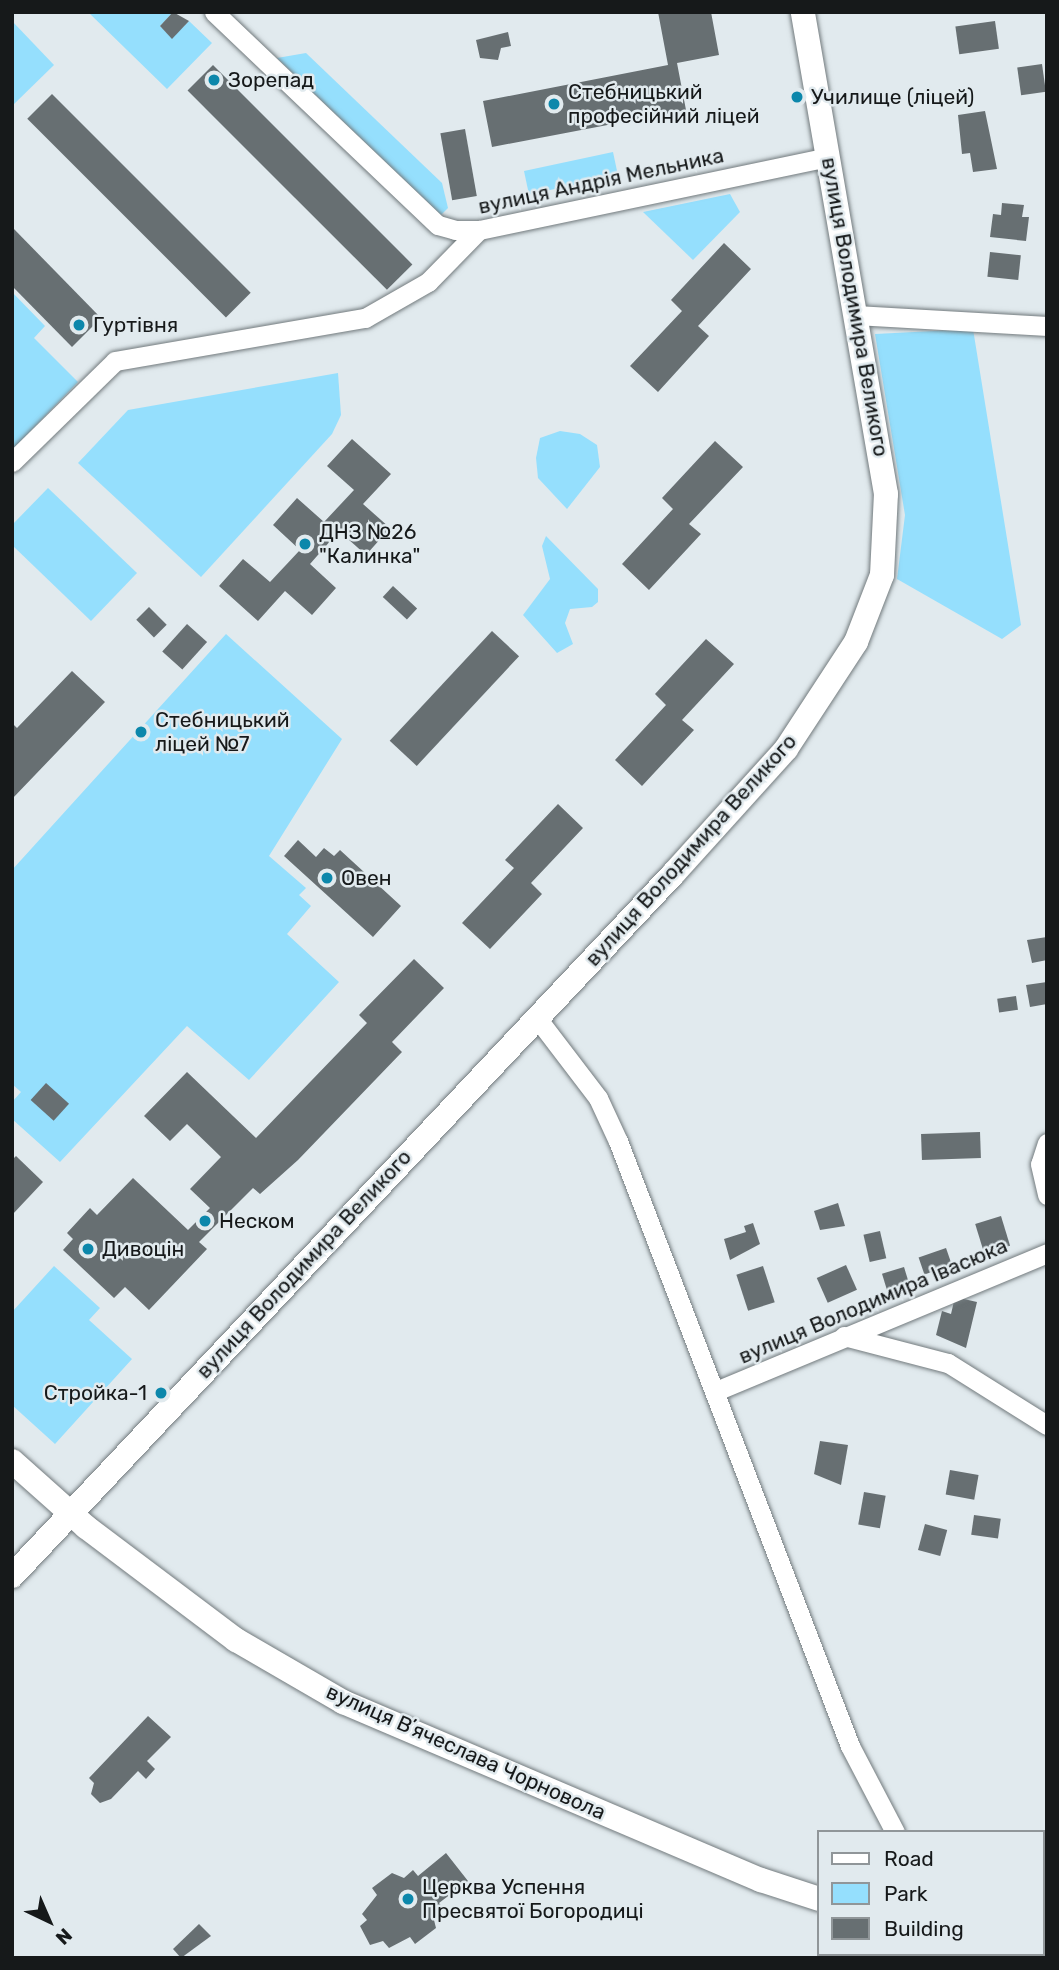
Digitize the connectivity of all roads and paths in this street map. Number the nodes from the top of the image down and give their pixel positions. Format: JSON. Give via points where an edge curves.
{"nodes":[{"id":1,"x":215,"y":12,"type":"edge"},
{"id":2,"x":803,"y":12,"type":"edge"},
{"id":3,"x":828,"y":157,"type":"junction"},
{"id":4,"x":479,"y":230,"type":"junction"},
{"id":5,"x":856,"y":315,"type":"junction"},
{"id":6,"x":1047,"y":326,"type":"edge"},
{"id":7,"x":12,"y":462,"type":"edge"},
{"id":8,"x":537,"y":1018,"type":"junction"},
{"id":9,"x":1047,"y":1143,"type":"edge"},
{"id":10,"x":1047,"y":1195,"type":"edge"},
{"id":11,"x":1047,"y":1253,"type":"edge"},
{"id":12,"x":843,"y":1335,"type":"junction"},
{"id":13,"x":716,"y":1391,"type":"junction"},
{"id":14,"x":1047,"y":1425,"type":"edge"},
{"id":15,"x":12,"y":1461,"type":"edge"},
{"id":16,"x":70,"y":1512,"type":"junction"},
{"id":17,"x":12,"y":1576,"type":"edge"},
{"id":18,"x":894,"y":1830,"type":"edge"},
{"id":19,"x":818,"y":1899,"type":"edge"}],
"edges":[{"from":1,"to":4,"type":"street","name":"вулиця Андрія Мельника","via":[[438,225]]},
{"from":2,"to":3,"type":"street","name":"вулиця Володимира Великого"},
{"from":3,"to":4,"type":"street","name":"вулиця Андрія Мельника"},
{"from":3,"to":5,"type":"street","name":"вулиця Володимира Великого"},
{"from":4,"to":7,"type":"street","via":[[428,282],[365,318],[116,361]]},
{"from":5,"to":6,"type":"street"},
{"from":5,"to":8,"type":"street","name":"вулиця Володимира Великого","via":[[882,463],[887,545],[856,642],[786,749]]},
{"from":8,"to":13,"type":"street","via":[[598,1098]]},
{"from":8,"to":16,"type":"street","name":"вулиця Володимира Великого"},
{"from":9,"to":10,"type":"street","via":[[1040,1164]]},
{"from":11,"to":12,"type":"street","name":"вулиця Володимира Івасюка"},
{"from":12,"to":13,"type":"street","name":"вулиця Володимира Івасюка"},
{"from":12,"to":14,"type":"street","via":[[948,1363]]},
{"from":13,"to":18,"type":"street","via":[[850,1746]]},
{"from":15,"to":16,"type":"street","name":"вулиця Вʼячеслава Чорновола"},
{"from":16,"to":17,"type":"street","name":"вулиця Володимира Великого"},
{"from":16,"to":19,"type":"street","name":"вулиця Вʼячеслава Чорновола","via":[[236,1640],[343,1702],[761,1880]]}]}
